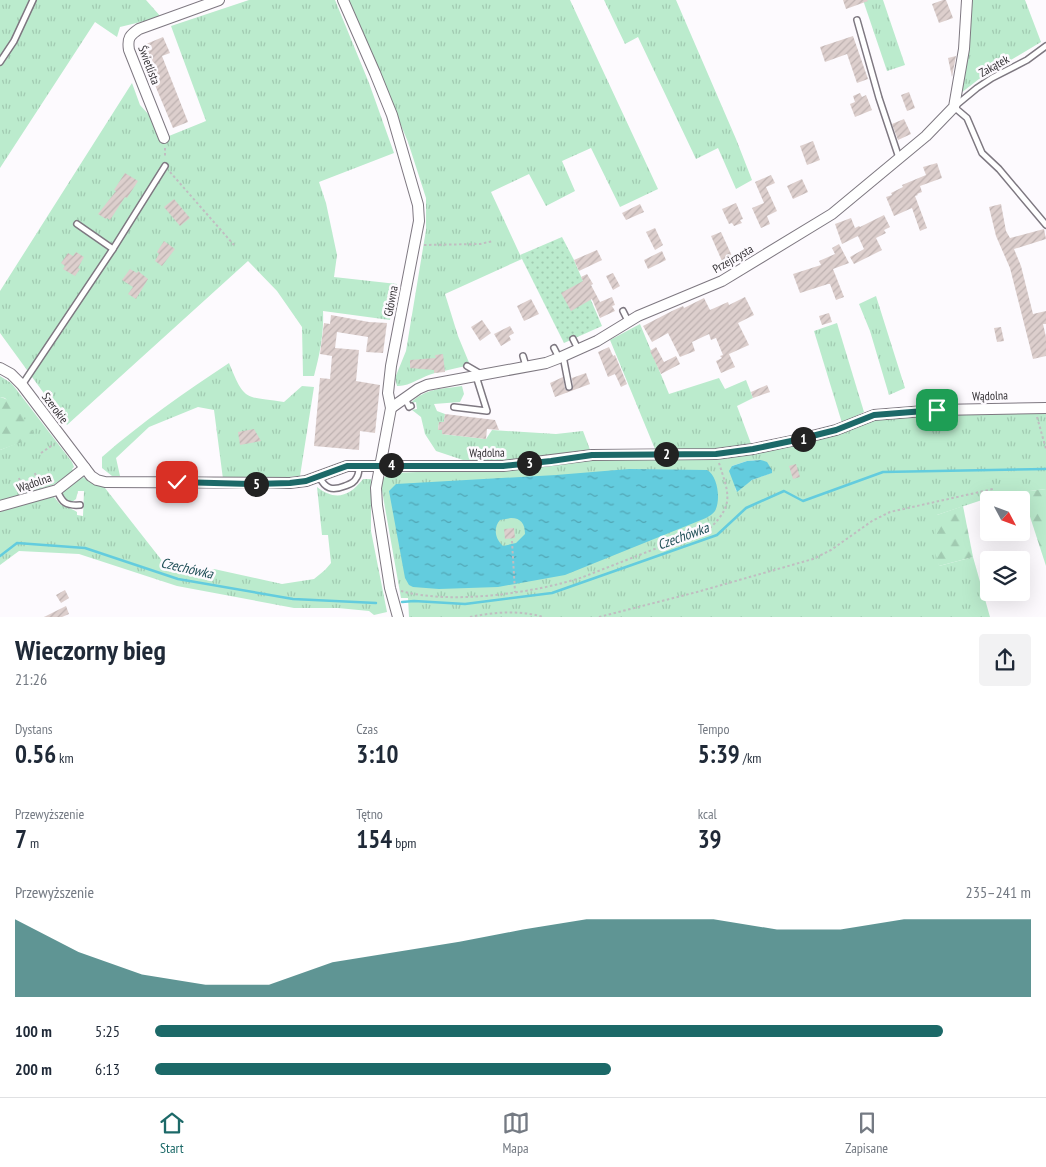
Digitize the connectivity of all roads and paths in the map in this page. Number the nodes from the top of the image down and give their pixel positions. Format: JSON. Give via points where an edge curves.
{"nodes":[{"id":1,"x":33,"y":0,"type":"edge"},
{"id":2,"x":219,"y":0,"type":"edge"},
{"id":3,"x":343,"y":0,"type":"edge"},
{"id":4,"x":967,"y":0,"type":"edge"},
{"id":5,"x":857,"y":20,"type":"dead end"},
{"id":6,"x":1046,"y":46,"type":"edge"},
{"id":7,"x":0,"y":62,"type":"edge"},
{"id":8,"x":954,"y":107,"type":"junction"},
{"id":9,"x":164,"y":138,"type":"joint"},
{"id":10,"x":900,"y":159,"type":"junction"},
{"id":11,"x":166,"y":166,"type":"junction"},
{"id":12,"x":77,"y":224,"type":"dead end"},
{"id":13,"x":1046,"y":225,"type":"edge"},
{"id":14,"x":493,"y":241,"type":"dead end"},
{"id":15,"x":415,"y":244,"type":"junction"},
{"id":16,"x":234,"y":245,"type":"dead end"},
{"id":17,"x":113,"y":249,"type":"junction"},
{"id":18,"x":623,"y":310,"type":"dead end"},
{"id":19,"x":628,"y":322,"type":"junction"},
{"id":20,"x":573,"y":339,"type":"dead end"},
{"id":21,"x":554,"y":348,"type":"dead end"},
{"id":22,"x":578,"y":349,"type":"junction"},
{"id":23,"x":523,"y":356,"type":"dead end"},
{"id":24,"x":561,"y":357,"type":"junction"},
{"id":25,"x":466,"y":366,"type":"dead end"},
{"id":26,"x":526,"y":367,"type":"junction"},
{"id":27,"x":0,"y":368,"type":"edge"},
{"id":28,"x":479,"y":375,"type":"junction"},
{"id":29,"x":22,"y":385,"type":"junction"},
{"id":30,"x":569,"y":387,"type":"dead end"},
{"id":31,"x":454,"y":407,"type":"dead end"},
{"id":32,"x":391,"y":408,"type":"junction"},
{"id":33,"x":1034,"y":408,"type":"junction"},
{"id":34,"x":1046,"y":408,"type":"edge"},
{"id":35,"x":57,"y":440,"type":"dead end"},
{"id":36,"x":1046,"y":449,"type":"edge"},
{"id":37,"x":41,"y":453,"type":"dead end"},
{"id":38,"x":716,"y":454,"type":"junction"},
{"id":39,"x":359,"y":465,"type":"junction"},
{"id":40,"x":379,"y":465,"type":"junction"},
{"id":41,"x":85,"y":468,"type":"junction"},
{"id":42,"x":35,"y":473,"type":"dead end"},
{"id":43,"x":319,"y":476,"type":"junction"},
{"id":44,"x":20,"y":478,"type":"dead end"},
{"id":45,"x":57,"y":490,"type":"junction"},
{"id":46,"x":994,"y":490,"type":"dead end"},
{"id":47,"x":41,"y":495,"type":"junction"},
{"id":48,"x":25,"y":500,"type":"junction"},
{"id":49,"x":0,"y":506,"type":"edge"},
{"id":50,"x":80,"y":506,"type":"dead end"},
{"id":51,"x":512,"y":541,"type":"dead end"},
{"id":52,"x":390,"y":588,"type":"junction"},
{"id":53,"x":515,"y":592,"type":"junction"},
{"id":54,"x":398,"y":617,"type":"edge"},
{"id":55,"x":470,"y":617,"type":"edge"},
{"id":56,"x":544,"y":617,"type":"edge"},
{"id":57,"x":599,"y":617,"type":"edge"}],
"edges":[{"from":1,"to":7,"type":"lane"},
{"from":2,"to":9,"type":"street","name":"Świetlista","via":[[130,35],[129,50]]},
{"from":3,"to":15,"type":"street","name":"Główna","via":[[392,115],[418,205]]},
{"from":4,"to":8,"type":"street","via":[[964,49]]},
{"from":5,"to":10,"type":"lane"},
{"from":6,"to":8,"type":"lane","name":"Zakątek","via":[[984,83]]},
{"from":8,"to":10,"type":"street","name":"Przejrzysta"},
{"from":8,"to":13,"type":"lane","via":[[968,118],[982,153]]},
{"from":9,"to":11,"type":"path"},
{"from":10,"to":19,"type":"street","name":"Przejrzysta","via":[[814,227],[722,280]]},
{"from":11,"to":16,"type":"path"},
{"from":11,"to":17,"type":"lane"},
{"from":12,"to":17,"type":"lane"},
{"from":14,"to":15,"type":"path"},
{"from":15,"to":32,"type":"street","name":"Główna","via":[[391,366],[388,393]]},
{"from":17,"to":29,"type":"lane"},
{"from":18,"to":19,"type":"lane"},
{"from":19,"to":22,"type":"street","name":"Przejrzysta"},
{"from":20,"to":22,"type":"lane"},
{"from":21,"to":24,"type":"lane"},
{"from":22,"to":24,"type":"street","name":"Przejrzysta"},
{"from":23,"to":26,"type":"lane"},
{"from":24,"to":26,"type":"street","name":"Przejrzysta"},
{"from":24,"to":30,"type":"lane"},
{"from":25,"to":28,"type":"lane"},
{"from":26,"to":28,"type":"street","name":"Przejrzysta"},
{"from":27,"to":29,"type":"street","name":"Szerokie"},
{"from":28,"to":31,"type":"lane","via":[[487,411]]},
{"from":28,"to":32,"type":"street","name":"Przejrzysta","via":[[427,385],[418,389],[408,402]]},
{"from":29,"to":41,"type":"street","name":"Szerokie"},
{"from":32,"to":40,"type":"street","name":"Główna"},
{"from":33,"to":34,"type":"street","name":"Wądolna"},
{"from":33,"to":36,"type":"path"},
{"from":33,"to":38,"type":"street","name":"Wądolna","via":[[874,415],[836,430],[796,440]]},
{"from":35,"to":37,"type":"path"},
{"from":38,"to":40,"type":"street","name":"Wądolna","via":[[592,455],[503,466]]},
{"from":38,"to":53,"type":"path","via":[[728,500],[722,516],[711,527],[583,577]]},
{"from":39,"to":40,"type":"street","name":"Wądolna"},
{"from":39,"to":43,"type":"street","name":"Wądolna"},
{"from":39,"to":43,"type":"lane","via":[[359,476],[353,483],[335,490],[328,489]]},
{"from":40,"to":52,"type":"street","name":"Główna","via":[[377,505]]},
{"from":41,"to":43,"type":"street","name":"Wądolna","via":[[94,478],[105,482],[251,484],[306,481]]},
{"from":41,"to":45,"type":"street","name":"Wądolna"},
{"from":42,"to":47,"type":"path"},
{"from":44,"to":48,"type":"path"},
{"from":45,"to":47,"type":"street","name":"Wądolna"},
{"from":45,"to":50,"type":"lane","via":[[62,502]]},
{"from":46,"to":57,"type":"path","via":[[890,512],[813,559]]},
{"from":47,"to":48,"type":"street","name":"Wądolna"},
{"from":48,"to":49,"type":"street","name":"Wądolna"},
{"from":51,"to":53,"type":"path"},
{"from":52,"to":53,"type":"path","via":[[428,596]]},
{"from":52,"to":54,"type":"street","name":"Główna"},
{"from":55,"to":56,"type":"path","via":[[492,613]]}]}
